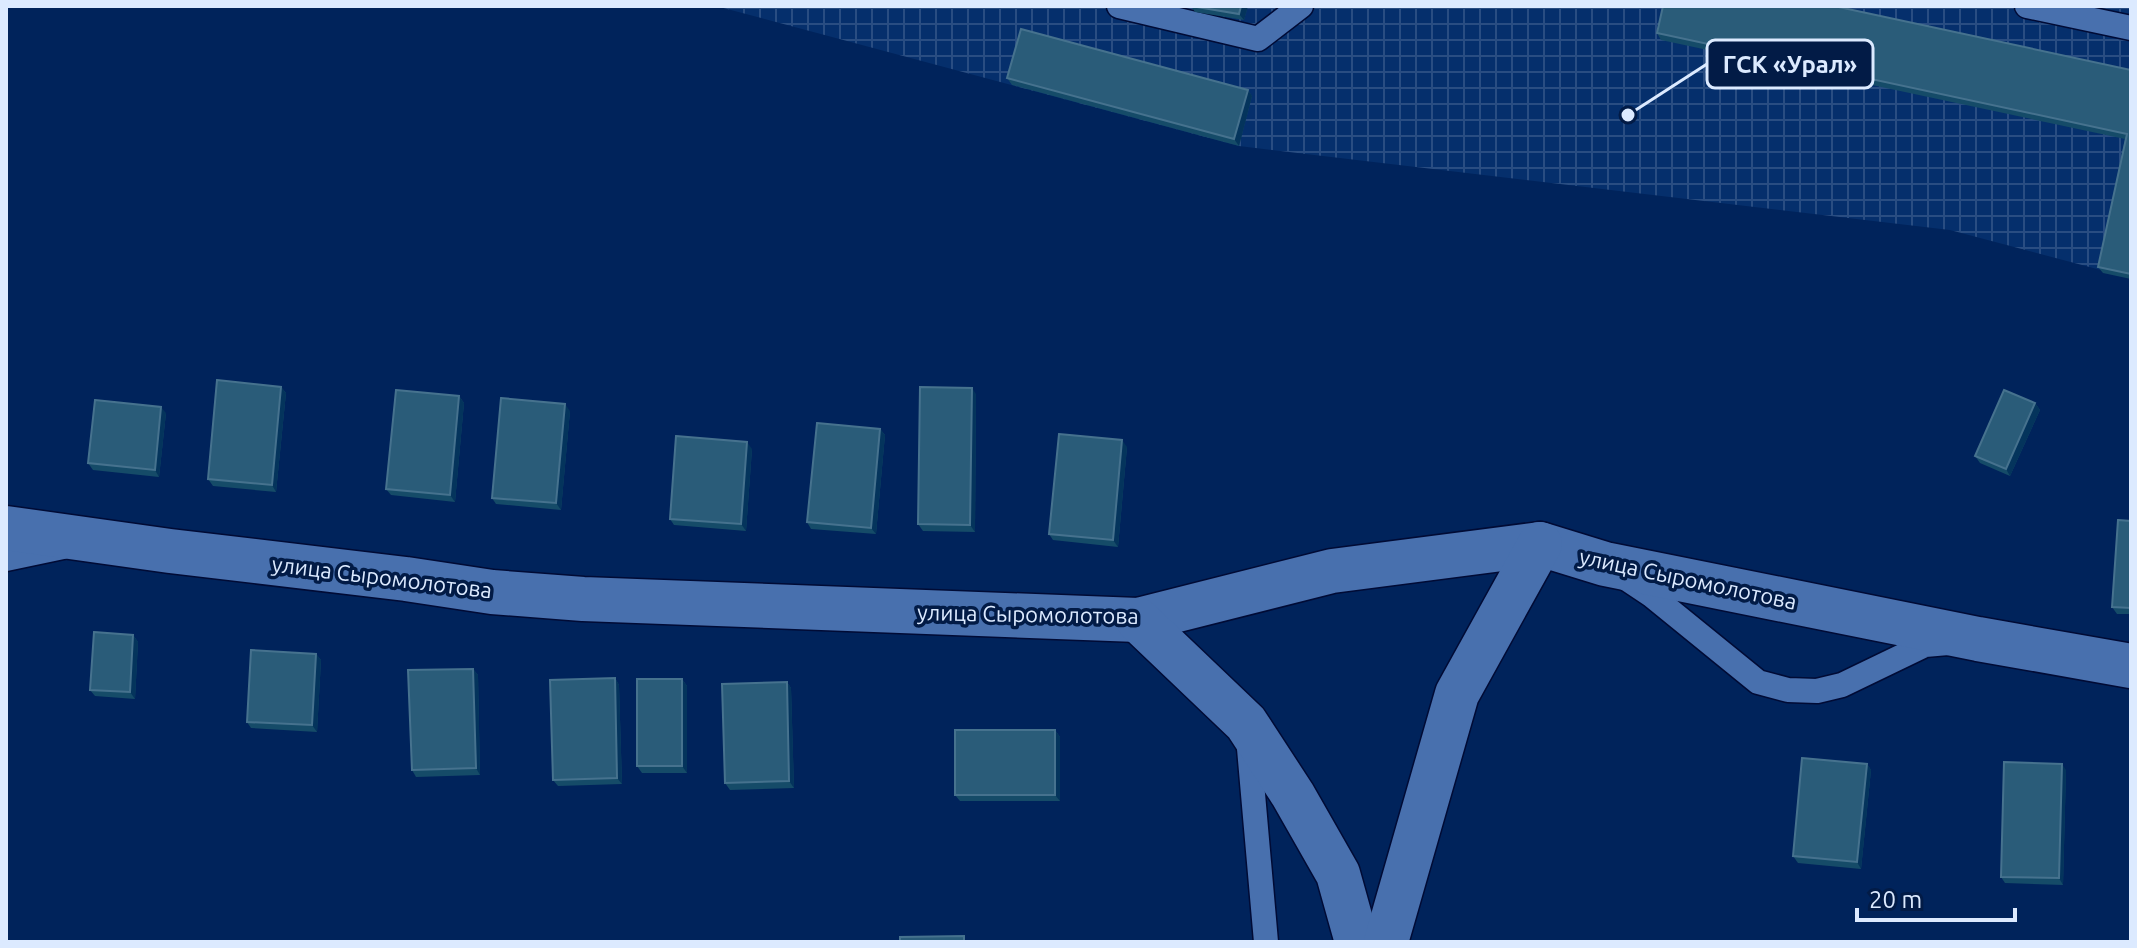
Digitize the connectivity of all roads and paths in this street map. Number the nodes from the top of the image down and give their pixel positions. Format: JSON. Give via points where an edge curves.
{"nodes":[{"id":1,"x":1119,"y":6,"type":"edge"},
{"id":2,"x":1301,"y":6,"type":"edge"},
{"id":3,"x":2027,"y":6,"type":"edge"},
{"id":4,"x":2131,"y":28,"type":"edge"},
{"id":5,"x":6,"y":528,"type":"edge"},
{"id":6,"x":97,"y":540,"type":"junction"},
{"id":7,"x":1540,"y":544,"type":"junction"},
{"id":8,"x":6,"y":559,"type":"edge"},
{"id":9,"x":1605,"y":564,"type":"junction"},
{"id":10,"x":1138,"y":620,"type":"junction"},
{"id":11,"x":1978,"y":639,"type":"junction"},
{"id":12,"x":2131,"y":666,"type":"edge"},
{"id":13,"x":1246,"y":723,"type":"junction"},
{"id":14,"x":1266,"y":942,"type":"edge"},
{"id":15,"x":1357,"y":942,"type":"edge"},
{"id":16,"x":1386,"y":942,"type":"edge"}],
"edges":[{"from":1,"to":2,"type":"lane","via":[[1258,39]]},
{"from":3,"to":4,"type":"lane"},
{"from":5,"to":6,"type":"street","name":"улица Сыромолотова"},
{"from":6,"to":8,"type":"lane"},
{"from":6,"to":10,"type":"street","name":"улица Сыромолотова","via":[[492,592],[583,599]]},
{"from":7,"to":9,"type":"street","name":"улица Сыромолотова"},
{"from":7,"to":10,"type":"street","name":"улица Сыромолотова","via":[[1332,571]]},
{"from":7,"to":16,"type":"street","via":[[1457,694]]},
{"from":9,"to":11,"type":"street","name":"улица Сыромолотова"},
{"from":9,"to":11,"type":"lane","via":[[1758,682],[1788,690],[1842,685],[1925,645]]},
{"from":10,"to":13,"type":"street"},
{"from":11,"to":12,"type":"street","name":"улица Сыромолотова"},
{"from":13,"to":14,"type":"lane"},
{"from":13,"to":15,"type":"street","via":[[1338,874]]}]}
